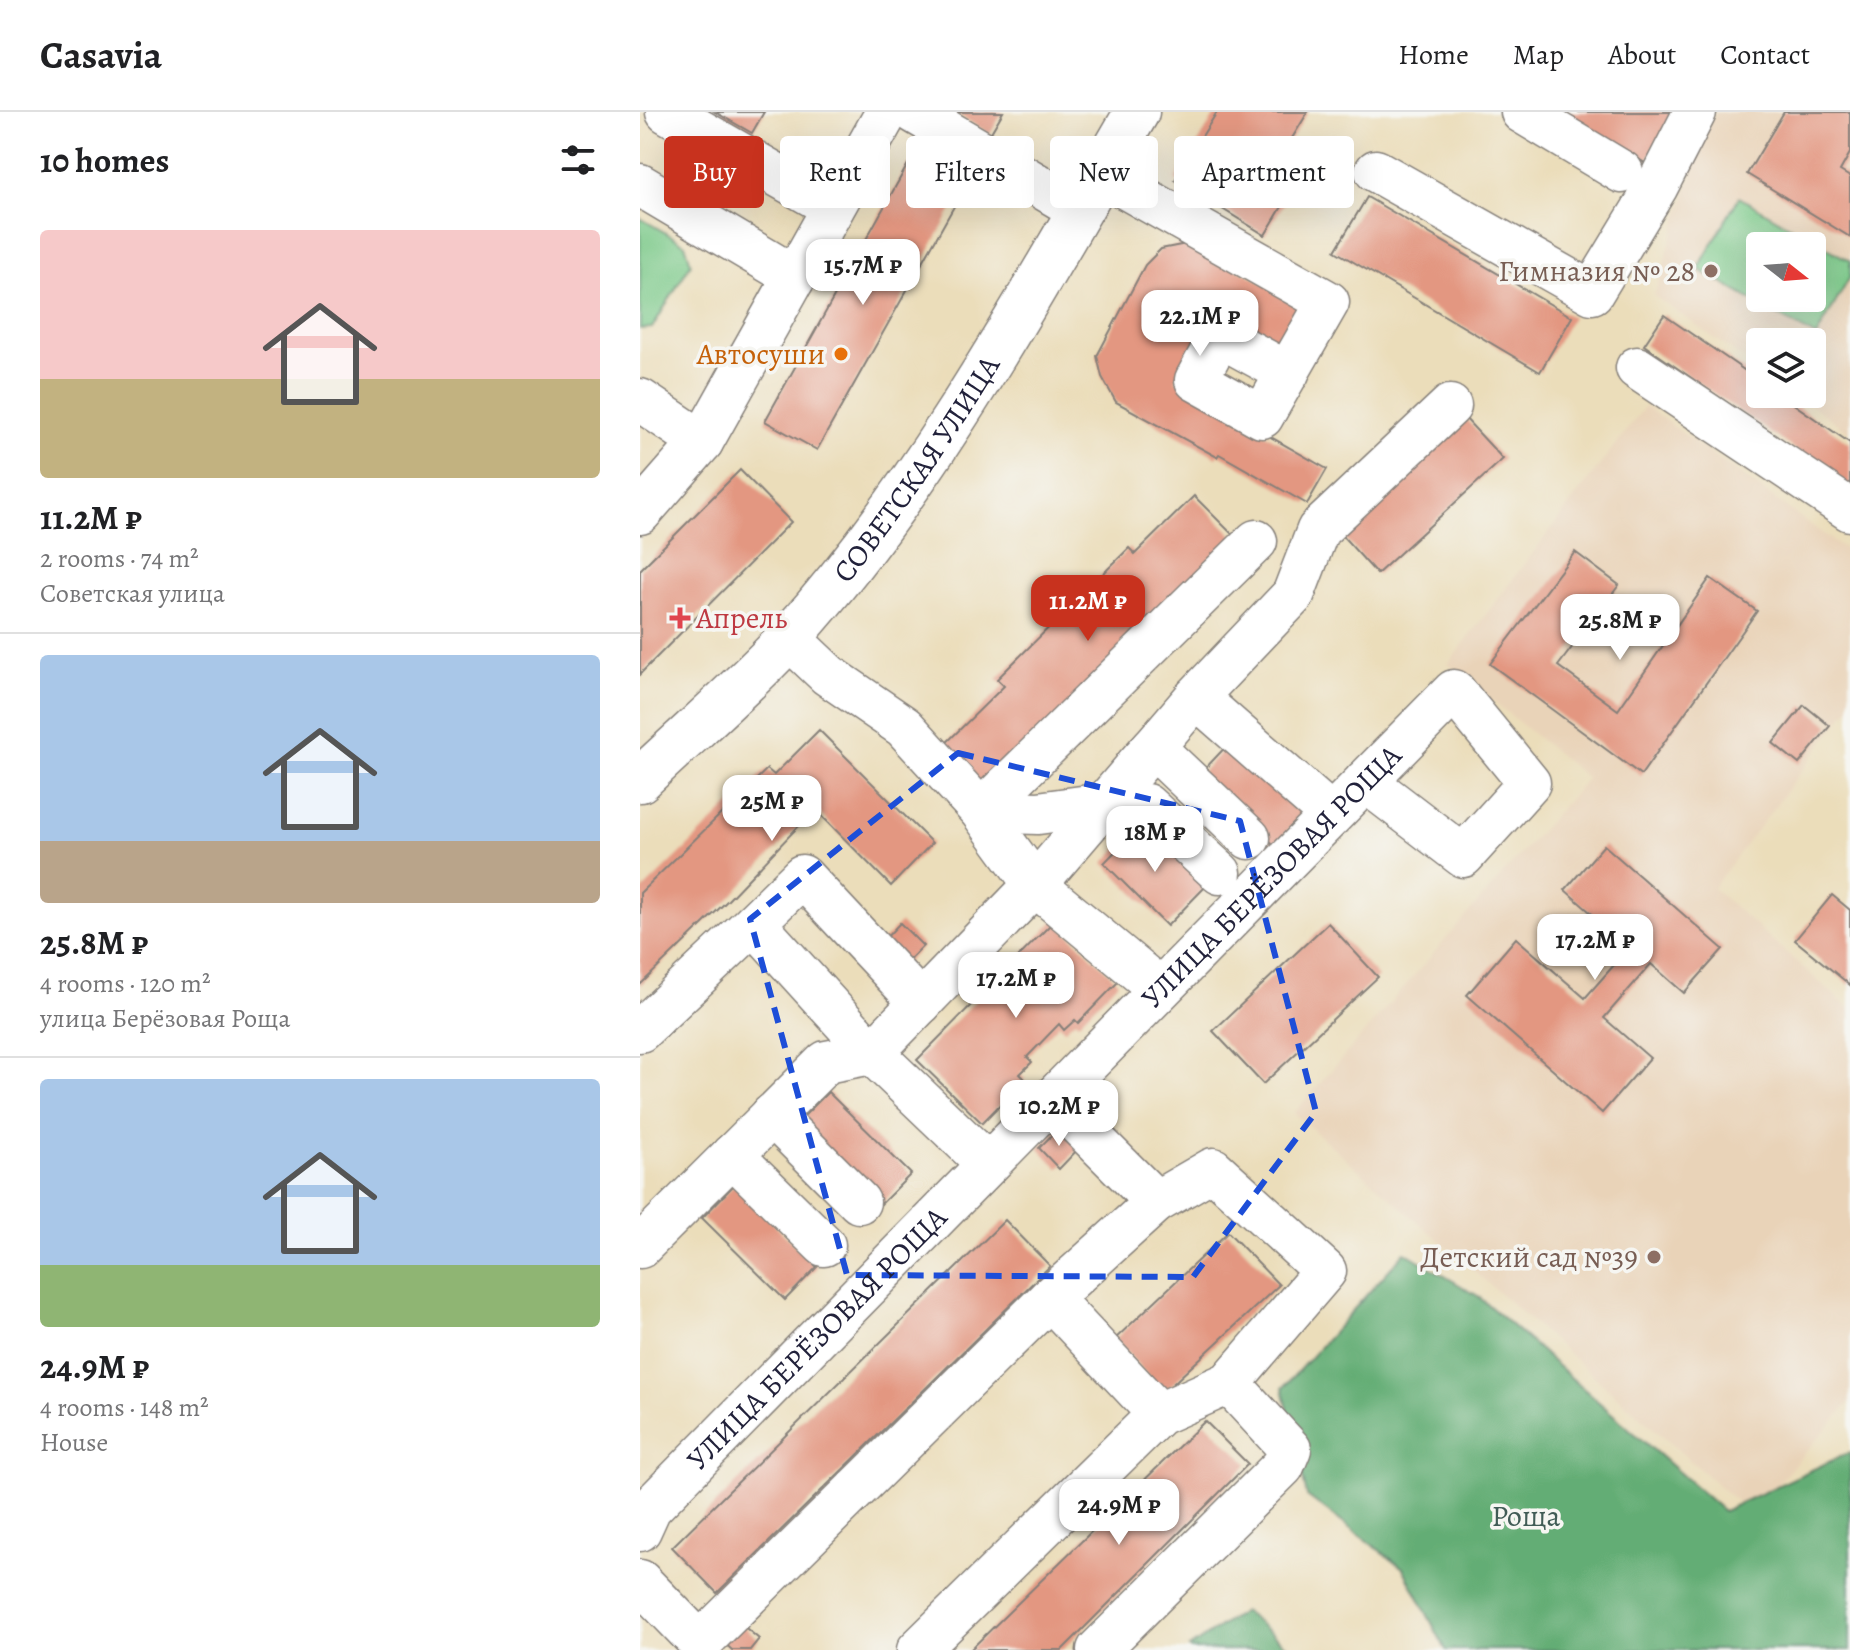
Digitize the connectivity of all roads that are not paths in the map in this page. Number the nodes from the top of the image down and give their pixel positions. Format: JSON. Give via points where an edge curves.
{"nodes":[{"id":1,"x":667,"y":112,"type":"edge"},
{"id":2,"x":887,"y":112,"type":"edge"},
{"id":3,"x":914,"y":112,"type":"edge"},
{"id":4,"x":1137,"y":112,"type":"edge"},
{"id":5,"x":1522,"y":112,"type":"edge"},
{"id":6,"x":1695,"y":112,"type":"edge"},
{"id":7,"x":873,"y":136,"type":"edge"},
{"id":8,"x":1123,"y":136,"type":"edge"},
{"id":9,"x":1376,"y":171,"type":"dead end"},
{"id":10,"x":1622,"y":172,"type":"dead end"},
{"id":11,"x":1050,"y":174,"type":"edge"},
{"id":12,"x":780,"y":177,"type":"edge"},
{"id":13,"x":640,"y":185,"type":"edge"},
{"id":14,"x":832,"y":208,"type":"edge"},
{"id":15,"x":1080,"y":208,"type":"edge"},
{"id":16,"x":1125,"y":208,"type":"edge"},
{"id":17,"x":795,"y":277,"type":"junction"},
{"id":18,"x":1637,"y":368,"type":"dead end"},
{"id":19,"x":1288,"y":373,"type":"dead end"},
{"id":20,"x":640,"y":400,"type":"edge"},
{"id":21,"x":1450,"y":406,"type":"dead end"},
{"id":22,"x":702,"y":442,"type":"junction"},
{"id":23,"x":1850,"y":510,"type":"edge"},
{"id":24,"x":640,"y":513,"type":"edge"},
{"id":25,"x":1256,"y":541,"type":"dead end"},
{"id":26,"x":789,"y":638,"type":"junction"},
{"id":27,"x":1196,"y":697,"type":"junction"},
{"id":28,"x":1153,"y":747,"type":"junction"},
{"id":29,"x":640,"y":780,"type":"edge"},
{"id":30,"x":1365,"y":781,"type":"junction"},
{"id":31,"x":1104,"y":804,"type":"junction"},
{"id":32,"x":981,"y":811,"type":"junction"},
{"id":33,"x":1331,"y":815,"type":"junction"},
{"id":34,"x":1249,"y":838,"type":"dead end"},
{"id":35,"x":1220,"y":873,"type":"dead end"},
{"id":36,"x":1035,"y":885,"type":"junction"},
{"id":37,"x":754,"y":923,"type":"junction"},
{"id":38,"x":1160,"y":989,"type":"junction"},
{"id":39,"x":921,"y":1003,"type":"junction"},
{"id":40,"x":640,"y":1031,"type":"edge"},
{"id":41,"x":872,"y":1053,"type":"junction"},
{"id":42,"x":1053,"y":1099,"type":"junction"},
{"id":43,"x":772,"y":1115,"type":"junction"},
{"id":44,"x":732,"y":1155,"type":"junction"},
{"id":45,"x":988,"y":1164,"type":"junction"},
{"id":46,"x":859,"y":1202,"type":"dead end"},
{"id":47,"x":1156,"y":1202,"type":"junction"},
{"id":48,"x":824,"y":1245,"type":"dead end"},
{"id":49,"x":640,"y":1247,"type":"edge"},
{"id":50,"x":1050,"y":1298,"type":"junction"},
{"id":51,"x":1229,"y":1383,"type":"junction"},
{"id":52,"x":1159,"y":1414,"type":"junction"},
{"id":53,"x":645,"y":1519,"type":"edge"},
{"id":54,"x":640,"y":1581,"type":"edge"},
{"id":55,"x":918,"y":1650,"type":"edge"},
{"id":56,"x":1098,"y":1650,"type":"edge"}],
"edges":[{"from":1,"to":12,"type":"street"},
{"from":2,"to":7,"type":"street"},
{"from":3,"to":11,"type":"street"},
{"from":4,"to":8,"type":"main road","name":"СОВЕТСКАЯ УЛИЦА"},
{"from":5,"to":10,"type":"street"},
{"from":6,"to":9,"type":"street","via":[[1592,293]]},
{"from":13,"to":17,"type":"street"},
{"from":14,"to":17,"type":"street"},
{"from":15,"to":26,"type":"main road","name":"СОВЕТСКАЯ УЛИЦА","via":[[947,430],[881,524]]},
{"from":16,"to":19,"type":"street","via":[[1328,302]]},
{"from":17,"to":22,"type":"street"},
{"from":18,"to":23,"type":"street"},
{"from":20,"to":22,"type":"street"},
{"from":21,"to":27,"type":"street","via":[[1318,530],[1293,595]]},
{"from":22,"to":24,"type":"street"},
{"from":25,"to":32,"type":"street"},
{"from":26,"to":29,"type":"main road","name":"СОВЕТСКАЯ УЛИЦА"},
{"from":26,"to":32,"type":"street","via":[[828,675],[904,727]]},
{"from":27,"to":28,"type":"street"},
{"from":27,"to":33,"type":"street"},
{"from":28,"to":31,"type":"street"},
{"from":28,"to":34,"type":"street"},
{"from":30,"to":30,"type":"street","name":"УЛИЦА БЕРЁЗОВАЯ РОЩА","via":[[1454,691],[1529,783],[1463,856]]},
{"from":30,"to":33,"type":"street","name":"УЛИЦА БЕРЁЗОВАЯ РОЩА"},
{"from":31,"to":32,"type":"street","via":[[1038,813]]},
{"from":31,"to":35,"type":"street","via":[[1146,805]]},
{"from":31,"to":36,"type":"street"},
{"from":32,"to":36,"type":"street"},
{"from":33,"to":38,"type":"street","name":"УЛИЦА БЕРЁЗОВАЯ РОЩА"},
{"from":36,"to":38,"type":"street"},
{"from":36,"to":39,"type":"street"},
{"from":37,"to":39,"type":"street","via":[[802,876]]},
{"from":37,"to":40,"type":"street"},
{"from":37,"to":41,"type":"street"},
{"from":38,"to":42,"type":"street","name":"УЛИЦА БЕРЁЗОВАЯ РОЩА"},
{"from":39,"to":41,"type":"street"},
{"from":41,"to":43,"type":"street","via":[[826,1062]]},
{"from":41,"to":45,"type":"street"},
{"from":42,"to":45,"type":"street","name":"УЛИЦА БЕРЁЗОВАЯ РОЩА"},
{"from":42,"to":47,"type":"street"},
{"from":43,"to":44,"type":"street"},
{"from":43,"to":46,"type":"street"},
{"from":44,"to":48,"type":"street"},
{"from":44,"to":49,"type":"street"},
{"from":45,"to":53,"type":"street","name":"УЛИЦА БЕРЁЗОВАЯ РОЩА"},
{"from":47,"to":50,"type":"street"},
{"from":47,"to":51,"type":"street","via":[[1213,1169],[1325,1271]]},
{"from":50,"to":52,"type":"street"},
{"from":50,"to":54,"type":"street","via":[[700,1643]]},
{"from":51,"to":52,"type":"street"},
{"from":51,"to":56,"type":"street","via":[[1290,1449],[1283,1466]]},
{"from":52,"to":55,"type":"street"}]}
